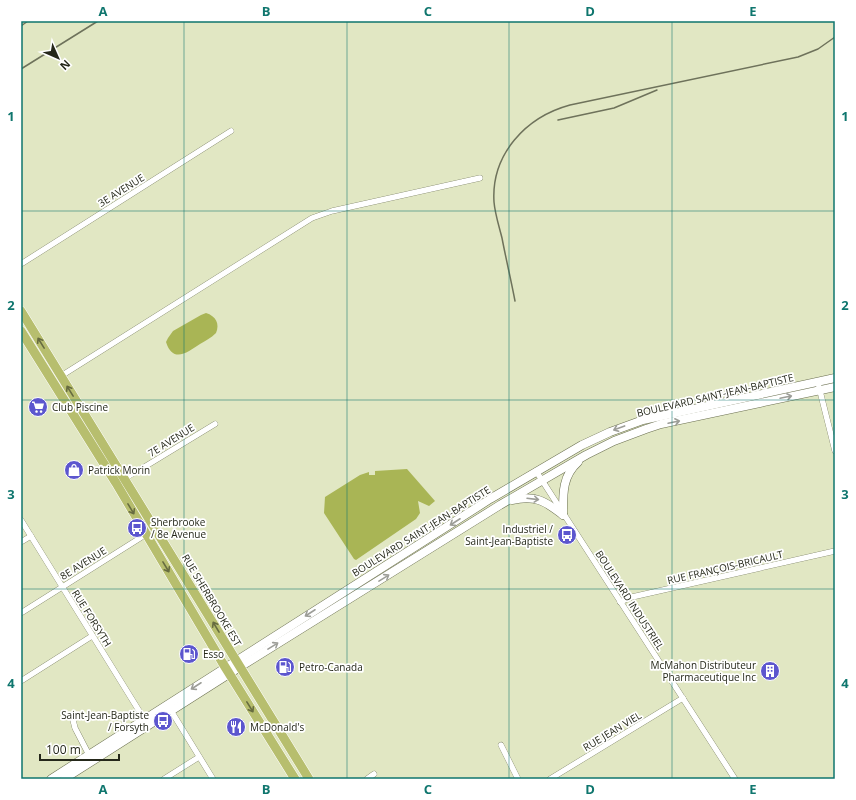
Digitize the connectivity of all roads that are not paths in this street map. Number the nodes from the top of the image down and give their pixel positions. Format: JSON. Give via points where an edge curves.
{"nodes":[{"id":1,"x":231,"y":131,"type":"dead end"},
{"id":2,"x":480,"y":178,"type":"dead end"},
{"id":3,"x":21,"y":264,"type":"edge"},
{"id":4,"x":21,"y":311,"type":"edge"},
{"id":5,"x":21,"y":331,"type":"edge"},
{"id":6,"x":61,"y":376,"type":"junction"},
{"id":7,"x":835,"y":378,"type":"edge"},
{"id":8,"x":52,"y":382,"type":"junction"},
{"id":9,"x":819,"y":386,"type":"junction"},
{"id":10,"x":835,"y":387,"type":"edge"},
{"id":11,"x":215,"y":424,"type":"dead end"},
{"id":12,"x":94,"y":429,"type":"junction"},
{"id":13,"x":84,"y":434,"type":"junction"},
{"id":14,"x":106,"y":449,"type":"junction"},
{"id":15,"x":835,"y":451,"type":"edge"},
{"id":16,"x":586,"y":455,"type":"junction"},
{"id":17,"x":98,"y":456,"type":"junction"},
{"id":18,"x":536,"y":471,"type":"junction"},
{"id":19,"x":124,"y":478,"type":"junction"},
{"id":20,"x":541,"y":480,"type":"junction"},
{"id":21,"x":116,"y":483,"type":"junction"},
{"id":22,"x":500,"y":505,"type":"junction"},
{"id":23,"x":564,"y":515,"type":"junction"},
{"id":24,"x":21,"y":520,"type":"edge"},
{"id":25,"x":155,"y":529,"type":"junction"},
{"id":26,"x":146,"y":534,"type":"junction"},
{"id":27,"x":31,"y":536,"type":"junction"},
{"id":28,"x":433,"y":537,"type":"junction"},
{"id":29,"x":21,"y":542,"type":"edge"},
{"id":30,"x":437,"y":544,"type":"junction"},
{"id":31,"x":835,"y":551,"type":"edge"},
{"id":32,"x":62,"y":587,"type":"junction"},
{"id":33,"x":192,"y":589,"type":"junction"},
{"id":34,"x":348,"y":589,"type":"junction"},
{"id":35,"x":182,"y":594,"type":"junction"},
{"id":36,"x":354,"y":597,"type":"junction"},
{"id":37,"x":326,"y":602,"type":"junction"},
{"id":38,"x":620,"y":602,"type":"junction"},
{"id":39,"x":332,"y":610,"type":"junction"},
{"id":40,"x":21,"y":613,"type":"edge"},
{"id":41,"x":92,"y":636,"type":"junction"},
{"id":42,"x":238,"y":664,"type":"junction"},
{"id":43,"x":228,"y":671,"type":"junction"},
{"id":44,"x":21,"y":681,"type":"edge"},
{"id":45,"x":683,"y":698,"type":"junction"},
{"id":46,"x":169,"y":708,"type":"junction"},
{"id":47,"x":73,"y":720,"type":"dead end"},
{"id":48,"x":147,"y":722,"type":"junction"},
{"id":49,"x":501,"y":745,"type":"dead end"},
{"id":50,"x":294,"y":755,"type":"junction"},
{"id":51,"x":199,"y":757,"type":"junction"},
{"id":52,"x":91,"y":758,"type":"junction"},
{"id":53,"x":284,"y":761,"type":"junction"},
{"id":54,"x":374,"y":774,"type":"dead end"},
{"id":55,"x":51,"y":779,"type":"edge"},
{"id":56,"x":64,"y":779,"type":"edge"},
{"id":57,"x":164,"y":779,"type":"edge"},
{"id":58,"x":213,"y":779,"type":"edge"},
{"id":59,"x":295,"y":779,"type":"edge"},
{"id":60,"x":309,"y":779,"type":"edge"},
{"id":61,"x":367,"y":779,"type":"edge"},
{"id":62,"x":518,"y":779,"type":"edge"},
{"id":63,"x":550,"y":779,"type":"edge"},
{"id":64,"x":735,"y":779,"type":"edge"}],
"edges":[{"from":1,"to":3,"type":"street","name":"3E AVENUE"},
{"from":2,"to":6,"type":"street","via":[[332,211],[312,218]]},
{"from":6,"to":4,"type":"main road","name":"RUE SHERBROOKE EST","one_way":true},
{"from":5,"to":8,"type":"main road"},
{"from":6,"to":8,"type":"main road"},
{"from":12,"to":6,"type":"main road","name":"RUE SHERBROOKE EST","one_way":true},
{"from":7,"to":9,"type":"main road","name":"BOULEVARD SAINT-JEAN-BAPTISTE"},
{"from":8,"to":13,"type":"main road"},
{"from":9,"to":10,"type":"main road","name":"BOULEVARD SAINT-JEAN-BAPTISTE"},
{"from":9,"to":15,"type":"street"},
{"from":16,"to":9,"type":"main road","name":"BOULEVARD SAINT-JEAN-BAPTISTE","one_way":true,"via":[[614,441],[661,424]]},
{"from":9,"to":18,"type":"main road","name":"BOULEVARD SAINT-JEAN-BAPTISTE","one_way":true,"via":[[643,420],[582,445]]},
{"from":11,"to":19,"type":"street","name":"7E AVENUE"},
{"from":12,"to":13,"type":"main road"},
{"from":12,"to":14,"type":"main road","name":"RUE SHERBROOKE EST"},
{"from":13,"to":17,"type":"main road"},
{"from":14,"to":17,"type":"main road"},
{"from":14,"to":19,"type":"main road","name":"RUE SHERBROOKE EST"},
{"from":16,"to":20,"type":"main road","name":"BOULEVARD SAINT-JEAN-BAPTISTE"},
{"from":16,"to":23,"type":"main road","via":[[569,472],[563,494]]},
{"from":17,"to":21,"type":"main road"},
{"from":18,"to":20,"type":"street","name":"BOULEVARD INDUSTRIEL"},
{"from":18,"to":28,"type":"main road","name":"BOULEVARD SAINT-JEAN-BAPTISTE","one_way":true},
{"from":19,"to":21,"type":"street","name":"7E AVENUE"},
{"from":19,"to":25,"type":"main road","name":"RUE SHERBROOKE EST"},
{"from":20,"to":22,"type":"main road","name":"BOULEVARD SAINT-JEAN-BAPTISTE"},
{"from":20,"to":23,"type":"street","name":"BOULEVARD INDUSTRIEL"},
{"from":21,"to":26,"type":"main road","one_way":true},
{"from":22,"to":23,"type":"main road","one_way":true,"via":[[524,498],[541,500]]},
{"from":22,"to":30,"type":"main road","name":"BOULEVARD SAINT-JEAN-BAPTISTE"},
{"from":23,"to":38,"type":"street","name":"BOULEVARD INDUSTRIEL"},
{"from":24,"to":27,"type":"street","name":"RUE FORSYTH"},
{"from":25,"to":26,"type":"street","name":"8E AVENUE"},
{"from":25,"to":33,"type":"main road","name":"RUE SHERBROOKE EST"},
{"from":26,"to":32,"type":"street","name":"8E AVENUE"},
{"from":26,"to":35,"type":"main road","one_way":true},
{"from":27,"to":29,"type":"street"},
{"from":27,"to":32,"type":"street","name":"RUE FORSYTH"},
{"from":28,"to":30,"type":"main road"},
{"from":28,"to":34,"type":"main road","name":"BOULEVARD SAINT-JEAN-BAPTISTE"},
{"from":36,"to":30,"type":"main road","name":"BOULEVARD SAINT-JEAN-BAPTISTE","one_way":true},
{"from":31,"to":38,"type":"street","name":"RUE FRANÇOIS-BRICAULT","via":[[632,597]]},
{"from":32,"to":40,"type":"street","name":"8E AVENUE"},
{"from":32,"to":41,"type":"street","name":"RUE FORSYTH"},
{"from":33,"to":35,"type":"main road"},
{"from":42,"to":33,"type":"main road","name":"RUE SHERBROOKE EST","one_way":true},
{"from":34,"to":36,"type":"main road"},
{"from":34,"to":37,"type":"main road","name":"BOULEVARD SAINT-JEAN-BAPTISTE"},
{"from":35,"to":43,"type":"main road"},
{"from":36,"to":39,"type":"main road","name":"BOULEVARD SAINT-JEAN-BAPTISTE"},
{"from":37,"to":39,"type":"main road"},
{"from":37,"to":42,"type":"main road","name":"BOULEVARD SAINT-JEAN-BAPTISTE","one_way":true},
{"from":38,"to":45,"type":"street","name":"BOULEVARD INDUSTRIEL"},
{"from":42,"to":39,"type":"main road","name":"BOULEVARD SAINT-JEAN-BAPTISTE","one_way":true},
{"from":41,"to":44,"type":"street"},
{"from":41,"to":48,"type":"street","name":"RUE FORSYTH"},
{"from":42,"to":43,"type":"main road","name":"BOULEVARD SAINT-JEAN-BAPTISTE"},
{"from":42,"to":50,"type":"main road","name":"RUE SHERBROOKE EST"},
{"from":43,"to":46,"type":"main road","name":"BOULEVARD SAINT-JEAN-BAPTISTE"},
{"from":43,"to":53,"type":"main road","one_way":true},
{"from":45,"to":63,"type":"street","name":"RUE JEAN VIEL"},
{"from":45,"to":64,"type":"street","name":"BOULEVARD INDUSTRIEL"},
{"from":46,"to":48,"type":"main road","name":"BOULEVARD SAINT-JEAN-BAPTISTE"},
{"from":46,"to":51,"type":"street"},
{"from":47,"to":52,"type":"street"},
{"from":48,"to":52,"type":"main road","name":"BOULEVARD SAINT-JEAN-BAPTISTE"},
{"from":49,"to":62,"type":"street"},
{"from":50,"to":53,"type":"main road"},
{"from":50,"to":60,"type":"main road","name":"RUE SHERBROOKE EST"},
{"from":51,"to":57,"type":"street"},
{"from":51,"to":58,"type":"street"},
{"from":52,"to":55,"type":"main road","name":"BOULEVARD SAINT-JEAN-BAPTISTE"},
{"from":52,"to":56,"type":"main road","name":"BOULEVARD SAINT-JEAN-BAPTISTE"},
{"from":53,"to":59,"type":"main road"},
{"from":54,"to":61,"type":"street"}]}
